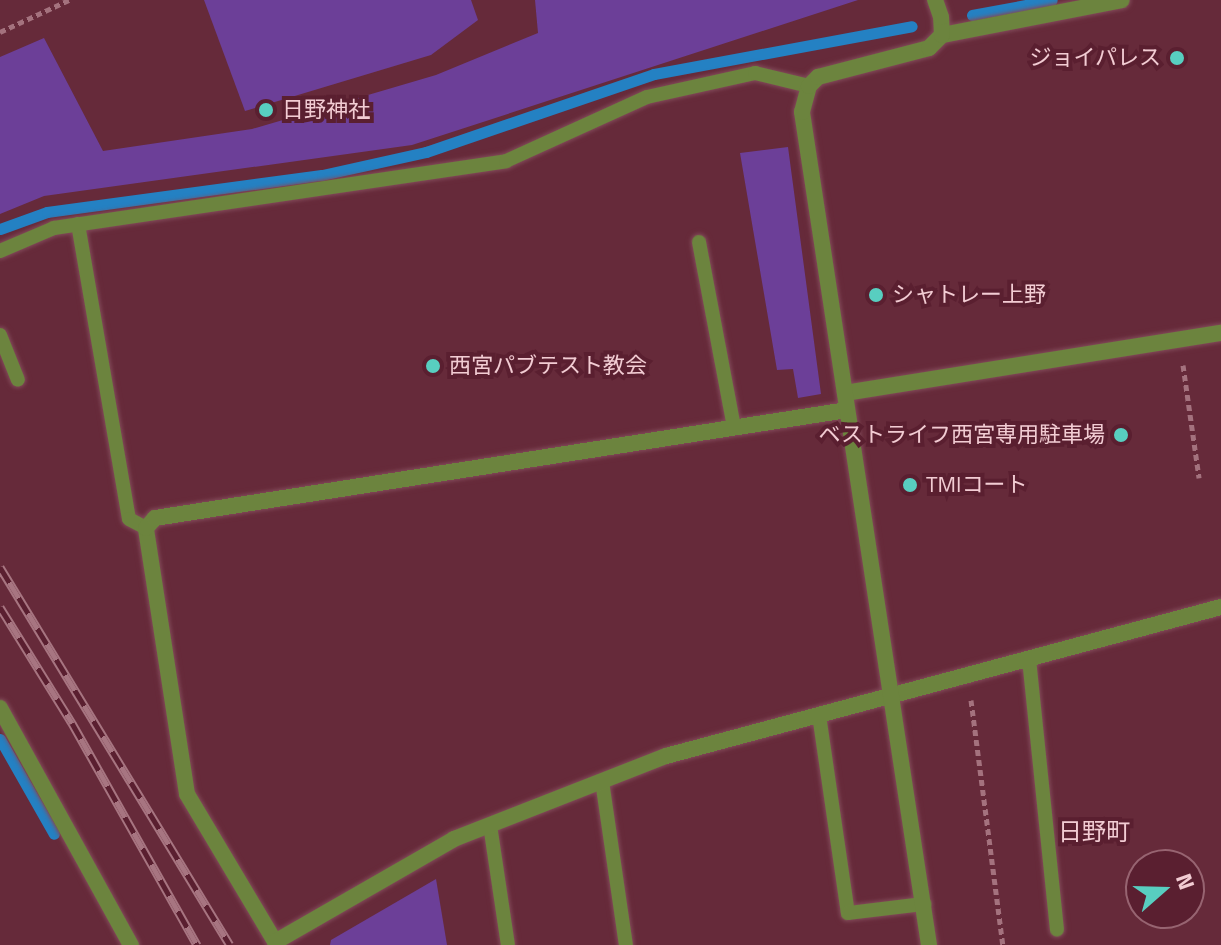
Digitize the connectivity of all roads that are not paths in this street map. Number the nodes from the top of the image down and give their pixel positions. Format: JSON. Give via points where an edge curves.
{"nodes":[{"id":1,"x":935,"y":0,"type":"edge"},
{"id":2,"x":1122,"y":0,"type":"edge"},
{"id":3,"x":942,"y":35,"type":"junction"},
{"id":4,"x":809,"y":86,"type":"junction"},
{"id":5,"x":78,"y":224,"type":"junction"},
{"id":6,"x":699,"y":242,"type":"dead end"},
{"id":7,"x":0,"y":251,"type":"edge"},
{"id":8,"x":1221,"y":333,"type":"edge"},
{"id":9,"x":0,"y":335,"type":"edge"},
{"id":10,"x":18,"y":380,"type":"dead end"},
{"id":11,"x":846,"y":402,"type":"junction"},
{"id":12,"x":734,"y":427,"type":"junction"},
{"id":13,"x":146,"y":528,"type":"junction"},
{"id":14,"x":1221,"y":607,"type":"edge"},
{"id":15,"x":1029,"y":659,"type":"junction"},
{"id":16,"x":892,"y":695,"type":"junction"},
{"id":17,"x":0,"y":708,"type":"edge"},
{"id":18,"x":819,"y":715,"type":"junction"},
{"id":19,"x":602,"y":781,"type":"junction"},
{"id":20,"x":490,"y":825,"type":"junction"},
{"id":21,"x":924,"y":904,"type":"junction"},
{"id":22,"x":1057,"y":930,"type":"dead end"},
{"id":23,"x":276,"y":944,"type":"edge"},
{"id":24,"x":131,"y":945,"type":"edge"},
{"id":25,"x":508,"y":945,"type":"edge"},
{"id":26,"x":626,"y":945,"type":"edge"},
{"id":27,"x":929,"y":945,"type":"edge"}],
"edges":[{"from":1,"to":3,"type":"street"},
{"from":2,"to":3,"type":"street"},
{"from":3,"to":4,"type":"street","via":[[929,48],[830,73]]},
{"from":4,"to":5,"type":"lane","via":[[755,73],[647,97],[506,161]]},
{"from":4,"to":11,"type":"street","via":[[802,112]]},
{"from":5,"to":7,"type":"lane","via":[[54,228]]},
{"from":5,"to":13,"type":"lane","via":[[129,519]]},
{"from":6,"to":12,"type":"lane"},
{"from":8,"to":11,"type":"street"},
{"from":9,"to":10,"type":"lane"},
{"from":11,"to":12,"type":"street"},
{"from":11,"to":16,"type":"street"},
{"from":12,"to":13,"type":"street","via":[[155,518]]},
{"from":13,"to":23,"type":"street","via":[[187,794]]},
{"from":14,"to":15,"type":"street"},
{"from":15,"to":16,"type":"street"},
{"from":15,"to":22,"type":"lane"},
{"from":16,"to":18,"type":"street"},
{"from":16,"to":21,"type":"street"},
{"from":17,"to":24,"type":"street"},
{"from":18,"to":19,"type":"street","via":[[666,756]]},
{"from":18,"to":21,"type":"lane","via":[[848,913]]},
{"from":19,"to":20,"type":"street"},
{"from":19,"to":26,"type":"lane"},
{"from":20,"to":23,"type":"street","via":[[454,839]]},
{"from":20,"to":25,"type":"lane"},
{"from":21,"to":27,"type":"street"}]}
